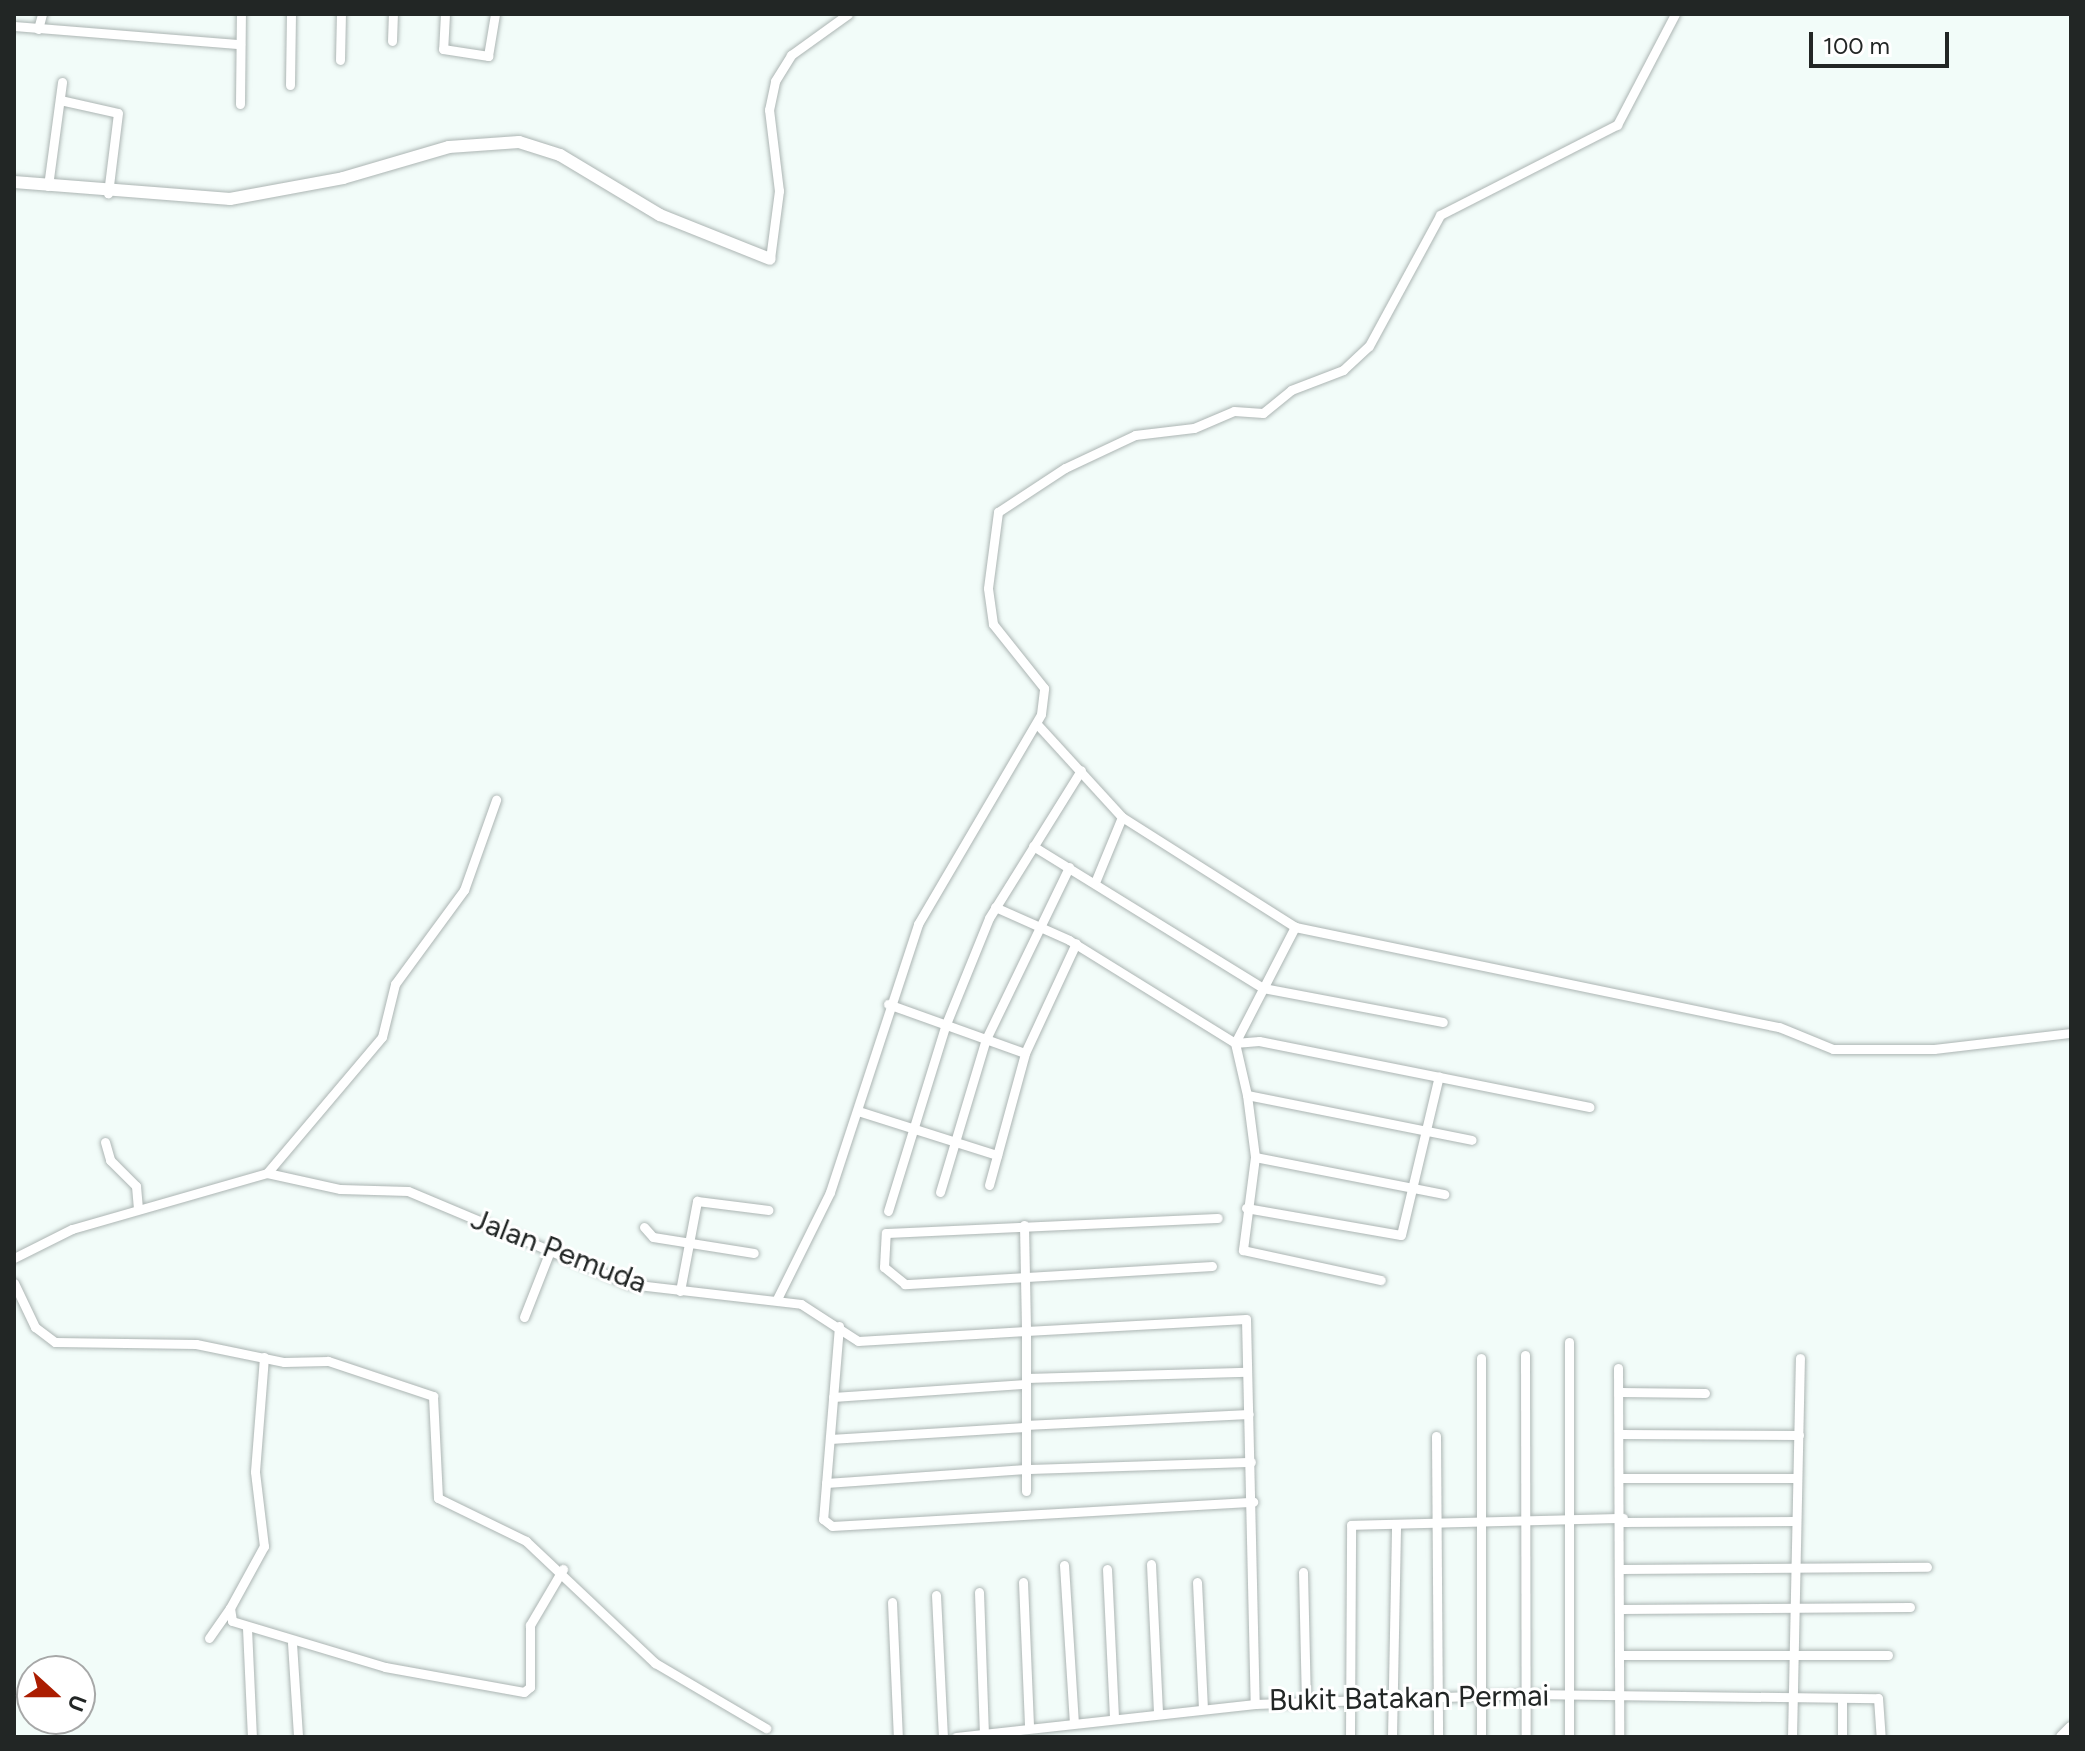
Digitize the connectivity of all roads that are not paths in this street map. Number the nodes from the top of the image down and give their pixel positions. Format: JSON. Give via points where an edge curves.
{"nodes":[{"id":1,"x":42,"y":14,"type":"edge"},
{"id":2,"x":241,"y":14,"type":"edge"},
{"id":3,"x":291,"y":14,"type":"edge"},
{"id":4,"x":341,"y":14,"type":"edge"},
{"id":5,"x":393,"y":14,"type":"edge"},
{"id":6,"x":445,"y":14,"type":"edge"},
{"id":7,"x":495,"y":14,"type":"edge"},
{"id":8,"x":848,"y":14,"type":"edge"},
{"id":9,"x":1675,"y":14,"type":"edge"},
{"id":10,"x":14,"y":26,"type":"edge"},
{"id":11,"x":38,"y":29,"type":"junction"},
{"id":12,"x":392,"y":41,"type":"dead end"},
{"id":13,"x":240,"y":44,"type":"junction"},
{"id":14,"x":340,"y":60,"type":"dead end"},
{"id":15,"x":62,"y":82,"type":"dead end"},
{"id":16,"x":290,"y":85,"type":"dead end"},
{"id":17,"x":60,"y":100,"type":"junction"},
{"id":18,"x":240,"y":104,"type":"dead end"},
{"id":19,"x":14,"y":182,"type":"edge"},
{"id":20,"x":48,"y":186,"type":"junction"},
{"id":21,"x":108,"y":193,"type":"junction"},
{"id":22,"x":770,"y":259,"type":"joint"},
{"id":23,"x":1037,"y":724,"type":"junction"},
{"id":24,"x":1081,"y":770,"type":"junction"},
{"id":25,"x":496,"y":800,"type":"dead end"},
{"id":26,"x":1122,"y":817,"type":"junction"},
{"id":27,"x":1033,"y":846,"type":"junction"},
{"id":28,"x":1069,"y":867,"type":"junction"},
{"id":29,"x":1096,"y":880,"type":"junction"},
{"id":30,"x":995,"y":907,"type":"junction"},
{"id":31,"x":1037,"y":924,"type":"junction"},
{"id":32,"x":1295,"y":927,"type":"junction"},
{"id":33,"x":1076,"y":943,"type":"junction"},
{"id":34,"x":1263,"y":988,"type":"junction"},
{"id":35,"x":888,"y":1004,"type":"junction"},
{"id":36,"x":1443,"y":1022,"type":"dead end"},
{"id":37,"x":946,"y":1024,"type":"junction"},
{"id":38,"x":2071,"y":1033,"type":"edge"},
{"id":39,"x":986,"y":1039,"type":"junction"},
{"id":40,"x":1235,"y":1043,"type":"junction"},
{"id":41,"x":1025,"y":1053,"type":"junction"},
{"id":42,"x":1439,"y":1076,"type":"junction"},
{"id":43,"x":1247,"y":1095,"type":"junction"},
{"id":44,"x":1589,"y":1107,"type":"dead end"},
{"id":45,"x":858,"y":1111,"type":"junction"},
{"id":46,"x":913,"y":1128,"type":"junction"},
{"id":47,"x":1426,"y":1129,"type":"junction"},
{"id":48,"x":1472,"y":1140,"type":"dead end"},
{"id":49,"x":954,"y":1141,"type":"junction"},
{"id":50,"x":105,"y":1142,"type":"dead end"},
{"id":51,"x":997,"y":1155,"type":"junction"},
{"id":52,"x":1255,"y":1157,"type":"junction"},
{"id":53,"x":267,"y":1173,"type":"junction"},
{"id":54,"x":989,"y":1185,"type":"dead end"},
{"id":55,"x":1412,"y":1188,"type":"junction"},
{"id":56,"x":940,"y":1192,"type":"dead end"},
{"id":57,"x":1444,"y":1194,"type":"dead end"},
{"id":58,"x":1246,"y":1208,"type":"junction"},
{"id":59,"x":138,"y":1209,"type":"junction"},
{"id":60,"x":768,"y":1210,"type":"dead end"},
{"id":61,"x":888,"y":1211,"type":"dead end"},
{"id":62,"x":1218,"y":1218,"type":"dead end"},
{"id":63,"x":1024,"y":1225,"type":"junction"},
{"id":64,"x":644,"y":1227,"type":"dead end"},
{"id":65,"x":689,"y":1244,"type":"junction"},
{"id":66,"x":550,"y":1251,"type":"junction"},
{"id":67,"x":754,"y":1253,"type":"dead end"},
{"id":68,"x":14,"y":1258,"type":"edge"},
{"id":69,"x":1212,"y":1266,"type":"dead end"},
{"id":70,"x":1025,"y":1276,"type":"junction"},
{"id":71,"x":1381,"y":1280,"type":"dead end"},
{"id":72,"x":14,"y":1283,"type":"edge"},
{"id":73,"x":680,"y":1291,"type":"junction"},
{"id":74,"x":777,"y":1299,"type":"junction"},
{"id":75,"x":524,"y":1317,"type":"dead end"},
{"id":76,"x":839,"y":1326,"type":"junction"},
{"id":77,"x":1026,"y":1331,"type":"junction"},
{"id":78,"x":1569,"y":1342,"type":"dead end"},
{"id":79,"x":1525,"y":1355,"type":"dead end"},
{"id":80,"x":264,"y":1357,"type":"junction"},
{"id":81,"x":1481,"y":1358,"type":"dead end"},
{"id":82,"x":1800,"y":1358,"type":"dead end"},
{"id":83,"x":1618,"y":1368,"type":"dead end"},
{"id":84,"x":1247,"y":1372,"type":"junction"},
{"id":85,"x":1026,"y":1381,"type":"junction"},
{"id":86,"x":1620,"y":1392,"type":"junction"},
{"id":87,"x":1705,"y":1393,"type":"dead end"},
{"id":88,"x":833,"y":1397,"type":"junction"},
{"id":89,"x":1249,"y":1414,"type":"junction"},
{"id":90,"x":1025,"y":1426,"type":"junction"},
{"id":91,"x":1620,"y":1434,"type":"junction"},
{"id":92,"x":1799,"y":1435,"type":"junction"},
{"id":93,"x":1436,"y":1436,"type":"dead end"},
{"id":94,"x":830,"y":1439,"type":"junction"},
{"id":95,"x":1251,"y":1462,"type":"junction"},
{"id":96,"x":1026,"y":1469,"type":"junction"},
{"id":97,"x":1621,"y":1478,"type":"junction"},
{"id":98,"x":1797,"y":1478,"type":"junction"},
{"id":99,"x":826,"y":1483,"type":"junction"},
{"id":100,"x":1026,"y":1491,"type":"dead end"},
{"id":101,"x":1253,"y":1502,"type":"junction"},
{"id":102,"x":1622,"y":1520,"type":"junction"},
{"id":103,"x":1481,"y":1521,"type":"junction"},
{"id":104,"x":1525,"y":1521,"type":"junction"},
{"id":105,"x":1570,"y":1521,"type":"junction"},
{"id":106,"x":1796,"y":1521,"type":"junction"},
{"id":107,"x":1439,"y":1523,"type":"junction"},
{"id":108,"x":1396,"y":1524,"type":"junction"},
{"id":109,"x":1151,"y":1564,"type":"dead end"},
{"id":110,"x":1064,"y":1565,"type":"dead end"},
{"id":111,"x":1795,"y":1567,"type":"junction"},
{"id":112,"x":1927,"y":1567,"type":"dead end"},
{"id":113,"x":563,"y":1569,"type":"junction"},
{"id":114,"x":1107,"y":1569,"type":"dead end"},
{"id":115,"x":1621,"y":1569,"type":"junction"},
{"id":116,"x":1303,"y":1572,"type":"dead end"},
{"id":117,"x":1023,"y":1582,"type":"dead end"},
{"id":118,"x":1197,"y":1582,"type":"dead end"},
{"id":119,"x":979,"y":1592,"type":"dead end"},
{"id":120,"x":936,"y":1595,"type":"dead end"},
{"id":121,"x":892,"y":1602,"type":"dead end"},
{"id":122,"x":1910,"y":1607,"type":"dead end"},
{"id":123,"x":230,"y":1608,"type":"junction"},
{"id":124,"x":1620,"y":1609,"type":"junction"},
{"id":125,"x":1794,"y":1609,"type":"junction"},
{"id":126,"x":247,"y":1628,"type":"junction"},
{"id":127,"x":209,"y":1638,"type":"dead end"},
{"id":128,"x":292,"y":1643,"type":"junction"},
{"id":129,"x":1793,"y":1654,"type":"junction"},
{"id":130,"x":1619,"y":1655,"type":"junction"},
{"id":131,"x":1888,"y":1655,"type":"dead end"},
{"id":132,"x":1526,"y":1694,"type":"junction"},
{"id":133,"x":1570,"y":1695,"type":"junction"},
{"id":134,"x":1481,"y":1697,"type":"junction"},
{"id":135,"x":1618,"y":1697,"type":"junction"},
{"id":136,"x":1439,"y":1698,"type":"junction"},
{"id":137,"x":1792,"y":1698,"type":"junction"},
{"id":138,"x":1842,"y":1698,"type":"junction"},
{"id":139,"x":1394,"y":1700,"type":"junction"},
{"id":140,"x":1306,"y":1701,"type":"junction"},
{"id":141,"x":1350,"y":1702,"type":"junction"},
{"id":142,"x":1255,"y":1704,"type":"junction"},
{"id":143,"x":1203,"y":1709,"type":"junction"},
{"id":144,"x":1158,"y":1714,"type":"junction"},
{"id":145,"x":1114,"y":1719,"type":"junction"},
{"id":146,"x":1074,"y":1723,"type":"junction"},
{"id":147,"x":766,"y":1728,"type":"dead end"},
{"id":148,"x":1029,"y":1728,"type":"junction"},
{"id":149,"x":2071,"y":1728,"type":"edge"},
{"id":150,"x":984,"y":1734,"type":"junction"},
{"id":151,"x":252,"y":1737,"type":"edge"},
{"id":152,"x":298,"y":1737,"type":"edge"},
{"id":153,"x":898,"y":1737,"type":"edge"},
{"id":154,"x":943,"y":1737,"type":"edge"},
{"id":155,"x":956,"y":1737,"type":"edge"},
{"id":156,"x":1350,"y":1737,"type":"edge"},
{"id":157,"x":1392,"y":1737,"type":"edge"},
{"id":158,"x":1438,"y":1737,"type":"edge"},
{"id":159,"x":1481,"y":1737,"type":"edge"},
{"id":160,"x":1526,"y":1737,"type":"edge"},
{"id":161,"x":1569,"y":1737,"type":"edge"},
{"id":162,"x":1619,"y":1737,"type":"edge"},
{"id":163,"x":1792,"y":1737,"type":"edge"},
{"id":164,"x":1842,"y":1737,"type":"edge"},
{"id":165,"x":1881,"y":1737,"type":"edge"},
{"id":166,"x":2062,"y":1737,"type":"edge"}],
"edges":[{"from":1,"to":11,"type":"street"},
{"from":2,"to":13,"type":"street"},
{"from":3,"to":16,"type":"street"},
{"from":4,"to":14,"type":"street"},
{"from":5,"to":12,"type":"street"},
{"from":6,"to":7,"type":"street","via":[[449,54],[488,56]]},
{"from":8,"to":22,"type":"street","via":[[791,55],[775,81],[769,110],[779,191]]},
{"from":9,"to":23,"type":"street","via":[[1617,125],[1440,215],[1369,346],[1343,370],[1291,390],[1263,413],[1234,411],[1194,428],[1135,435],[1065,468],[998,512],[988,588],[993,624],[1044,688]]},
{"from":10,"to":11,"type":"street"},
{"from":11,"to":13,"type":"street"},
{"from":13,"to":18,"type":"street"},
{"from":15,"to":17,"type":"street"},
{"from":17,"to":20,"type":"street"},
{"from":17,"to":21,"type":"street","via":[[118,113]]},
{"from":19,"to":20,"type":"street"},
{"from":20,"to":21,"type":"street"},
{"from":21,"to":22,"type":"street","via":[[230,199],[343,178],[449,147],[519,142],[560,155],[660,215]]},
{"from":23,"to":24,"type":"street"},
{"from":23,"to":35,"type":"street","via":[[925,911]]},
{"from":24,"to":26,"type":"street"},
{"from":24,"to":27,"type":"street"},
{"from":25,"to":53,"type":"street","via":[[464,890],[395,984],[382,1037]]},
{"from":26,"to":29,"type":"street"},
{"from":26,"to":32,"type":"street"},
{"from":27,"to":28,"type":"street"},
{"from":27,"to":30,"type":"street"},
{"from":28,"to":29,"type":"street"},
{"from":28,"to":31,"type":"street"},
{"from":29,"to":34,"type":"street"},
{"from":30,"to":31,"type":"street"},
{"from":30,"to":37,"type":"street"},
{"from":31,"to":33,"type":"street"},
{"from":31,"to":39,"type":"street"},
{"from":32,"to":34,"type":"street"},
{"from":32,"to":38,"type":"street","via":[[1779,1027],[1833,1049],[1934,1049]]},
{"from":33,"to":40,"type":"street"},
{"from":33,"to":41,"type":"street"},
{"from":34,"to":36,"type":"street"},
{"from":34,"to":40,"type":"street"},
{"from":35,"to":37,"type":"street"},
{"from":35,"to":45,"type":"street"},
{"from":37,"to":39,"type":"street"},
{"from":37,"to":46,"type":"street"},
{"from":39,"to":41,"type":"street"},
{"from":39,"to":49,"type":"street"},
{"from":40,"to":42,"type":"street","via":[[1259,1041]]},
{"from":40,"to":43,"type":"street"},
{"from":41,"to":51,"type":"street"},
{"from":42,"to":44,"type":"street"},
{"from":42,"to":47,"type":"street"},
{"from":43,"to":47,"type":"street"},
{"from":43,"to":52,"type":"street"},
{"from":45,"to":46,"type":"street"},
{"from":45,"to":74,"type":"street","via":[[830,1192]]},
{"from":46,"to":49,"type":"street"},
{"from":46,"to":61,"type":"street"},
{"from":47,"to":48,"type":"street"},
{"from":47,"to":55,"type":"street"},
{"from":49,"to":51,"type":"street"},
{"from":49,"to":56,"type":"street"},
{"from":50,"to":59,"type":"street","via":[[110,1160],[136,1186]]},
{"from":51,"to":54,"type":"street"},
{"from":52,"to":55,"type":"street"},
{"from":52,"to":58,"type":"street"},
{"from":53,"to":59,"type":"street","name":"Jalan Pemuda"},
{"from":53,"to":66,"type":"street","name":"Jalan Pemuda","via":[[340,1189],[408,1191]]},
{"from":55,"to":57,"type":"street"},
{"from":55,"to":58,"type":"street","via":[[1408,1222],[1397,1236]]},
{"from":58,"to":71,"type":"street","via":[[1243,1250]]},
{"from":59,"to":68,"type":"street","name":"Jalan Pemuda"},
{"from":60,"to":65,"type":"street","via":[[697,1201]]},
{"from":62,"to":63,"type":"street"},
{"from":63,"to":70,"type":"street"},
{"from":63,"to":70,"type":"street","via":[[886,1233],[884,1267],[892,1280]]},
{"from":64,"to":65,"type":"street","via":[[649,1235]]},
{"from":65,"to":67,"type":"street"},
{"from":65,"to":73,"type":"street"},
{"from":66,"to":73,"type":"street","name":"Jalan Pemuda","via":[[629,1284]]},
{"from":66,"to":75,"type":"street"},
{"from":69,"to":70,"type":"street"},
{"from":70,"to":77,"type":"street"},
{"from":72,"to":80,"type":"street","via":[[35,1327],[55,1342],[196,1344]]},
{"from":73,"to":74,"type":"street","name":"Jalan Pemuda"},
{"from":74,"to":76,"type":"street","name":"Bukit Batakan Permai","via":[[821,1311]]},
{"from":76,"to":77,"type":"street","name":"Bukit Batakan Permai","via":[[858,1341]]},
{"from":76,"to":88,"type":"street"},
{"from":77,"to":84,"type":"street","name":"Bukit Batakan Permai","via":[[1246,1319]]},
{"from":77,"to":85,"type":"street"},
{"from":78,"to":105,"type":"street"},
{"from":79,"to":104,"type":"street"},
{"from":80,"to":113,"type":"street","via":[[328,1361],[433,1396],[438,1498],[526,1541]]},
{"from":80,"to":123,"type":"street","via":[[255,1472],[264,1546]]},
{"from":81,"to":103,"type":"street"},
{"from":82,"to":92,"type":"street"},
{"from":83,"to":86,"type":"street"},
{"from":84,"to":85,"type":"street"},
{"from":84,"to":89,"type":"street","name":"Bukit Batakan Permai"},
{"from":85,"to":88,"type":"street"},
{"from":85,"to":90,"type":"street"},
{"from":86,"to":87,"type":"street"},
{"from":86,"to":91,"type":"street"},
{"from":88,"to":94,"type":"street"},
{"from":89,"to":90,"type":"street"},
{"from":89,"to":95,"type":"street","name":"Bukit Batakan Permai"},
{"from":90,"to":94,"type":"street"},
{"from":90,"to":96,"type":"street"},
{"from":91,"to":92,"type":"street"},
{"from":91,"to":97,"type":"street"},
{"from":92,"to":98,"type":"street"},
{"from":93,"to":107,"type":"street"},
{"from":94,"to":99,"type":"street"},
{"from":95,"to":96,"type":"street"},
{"from":95,"to":101,"type":"street","name":"Bukit Batakan Permai"},
{"from":96,"to":99,"type":"street"},
{"from":96,"to":100,"type":"street"},
{"from":97,"to":98,"type":"street"},
{"from":97,"to":102,"type":"street"},
{"from":98,"to":106,"type":"street"},
{"from":99,"to":101,"type":"street","via":[[823,1519],[832,1526]]},
{"from":101,"to":142,"type":"street","name":"Bukit Batakan Permai"},
{"from":102,"to":105,"type":"street"},
{"from":102,"to":106,"type":"street"},
{"from":102,"to":115,"type":"street"},
{"from":103,"to":104,"type":"street"},
{"from":103,"to":107,"type":"street"},
{"from":103,"to":134,"type":"street"},
{"from":104,"to":105,"type":"street"},
{"from":104,"to":132,"type":"street"},
{"from":105,"to":133,"type":"street"},
{"from":106,"to":111,"type":"street"},
{"from":107,"to":108,"type":"street"},
{"from":107,"to":136,"type":"street"},
{"from":108,"to":139,"type":"street"},
{"from":108,"to":141,"type":"street","via":[[1351,1525]]},
{"from":109,"to":144,"type":"street"},
{"from":110,"to":146,"type":"street"},
{"from":111,"to":112,"type":"street"},
{"from":111,"to":115,"type":"street"},
{"from":111,"to":125,"type":"street"},
{"from":113,"to":128,"type":"street","via":[[530,1625],[524,1692]]},
{"from":113,"to":147,"type":"street","via":[[655,1663]]},
{"from":114,"to":145,"type":"street"},
{"from":115,"to":124,"type":"street"},
{"from":116,"to":140,"type":"street"},
{"from":117,"to":148,"type":"street"},
{"from":118,"to":143,"type":"street"},
{"from":119,"to":150,"type":"street"},
{"from":120,"to":154,"type":"street"},
{"from":121,"to":153,"type":"street"},
{"from":122,"to":125,"type":"street"},
{"from":123,"to":126,"type":"street","via":[[232,1621]]},
{"from":123,"to":127,"type":"street"},
{"from":124,"to":125,"type":"street"},
{"from":124,"to":130,"type":"street"},
{"from":125,"to":129,"type":"street"},
{"from":126,"to":128,"type":"street"},
{"from":126,"to":151,"type":"street"},
{"from":128,"to":152,"type":"street"},
{"from":129,"to":130,"type":"street"},
{"from":129,"to":131,"type":"street"},
{"from":129,"to":137,"type":"street"},
{"from":130,"to":135,"type":"street"},
{"from":132,"to":133,"type":"street","name":"Bukit Batakan Permai"},
{"from":132,"to":134,"type":"street","name":"Bukit Batakan Permai"},
{"from":132,"to":160,"type":"street"},
{"from":133,"to":135,"type":"street","name":"Bukit Batakan Permai"},
{"from":133,"to":161,"type":"street"},
{"from":134,"to":136,"type":"street","name":"Bukit Batakan Permai"},
{"from":134,"to":159,"type":"street"},
{"from":135,"to":137,"type":"street","name":"Bukit Batakan Permai"},
{"from":135,"to":162,"type":"street"},
{"from":136,"to":139,"type":"street","name":"Bukit Batakan Permai"},
{"from":136,"to":158,"type":"street"},
{"from":137,"to":138,"type":"street","name":"Bukit Batakan Permai"},
{"from":137,"to":163,"type":"street"},
{"from":138,"to":164,"type":"street"},
{"from":138,"to":165,"type":"street","name":"Bukit Batakan Permai","via":[[1880,1698]]},
{"from":139,"to":141,"type":"street","name":"Bukit Batakan Permai"},
{"from":139,"to":157,"type":"street"},
{"from":140,"to":141,"type":"street","name":"Bukit Batakan Permai"},
{"from":140,"to":142,"type":"street","name":"Bukit Batakan Permai"},
{"from":141,"to":156,"type":"street"},
{"from":142,"to":143,"type":"street"},
{"from":143,"to":144,"type":"street"},
{"from":144,"to":145,"type":"street"},
{"from":145,"to":146,"type":"street"},
{"from":146,"to":148,"type":"street"},
{"from":148,"to":150,"type":"street"},
{"from":149,"to":166,"type":"street"},
{"from":150,"to":155,"type":"street"}]}
